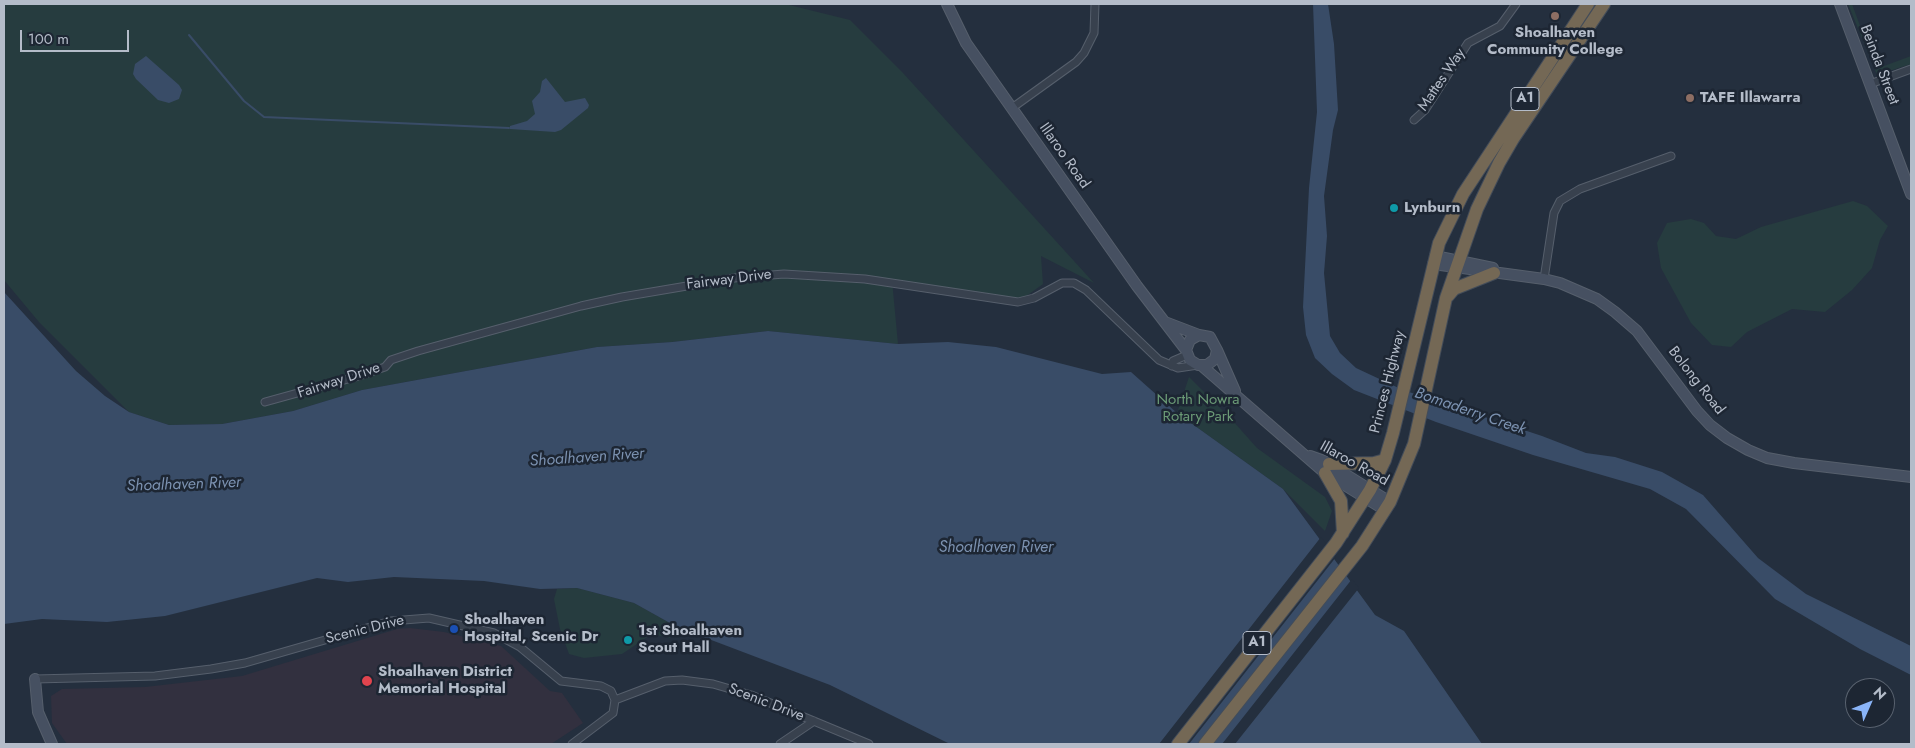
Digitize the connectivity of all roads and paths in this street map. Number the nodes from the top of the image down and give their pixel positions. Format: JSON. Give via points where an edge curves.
{"nodes":[{"id":1,"x":948,"y":4,"type":"edge"},
{"id":2,"x":1095,"y":4,"type":"edge"},
{"id":3,"x":1516,"y":4,"type":"edge"},
{"id":4,"x":1588,"y":4,"type":"edge"},
{"id":5,"x":1604,"y":4,"type":"edge"},
{"id":6,"x":1840,"y":4,"type":"edge"},
{"id":7,"x":1911,"y":69,"type":"edge"},
{"id":8,"x":1870,"y":84,"type":"junction"},
{"id":9,"x":1012,"y":108,"type":"junction"},
{"id":10,"x":1414,"y":120,"type":"dead end"},
{"id":11,"x":1671,"y":156,"type":"dead end"},
{"id":12,"x":1911,"y":194,"type":"edge"},
{"id":13,"x":1434,"y":260,"type":"junction"},
{"id":14,"x":1458,"y":264,"type":"junction"},
{"id":15,"x":1499,"y":273,"type":"junction"},
{"id":16,"x":1544,"y":279,"type":"junction"},
{"id":17,"x":1446,"y":298,"type":"junction"},
{"id":18,"x":1164,"y":322,"type":"junction"},
{"id":19,"x":1199,"y":335,"type":"junction"},
{"id":20,"x":1217,"y":350,"type":"junction"},
{"id":21,"x":1187,"y":353,"type":"junction"},
{"id":22,"x":1172,"y":366,"type":"junction"},
{"id":23,"x":1200,"y":366,"type":"junction"},
{"id":24,"x":1237,"y":394,"type":"junction"},
{"id":25,"x":265,"y":402,"type":"dead end"},
{"id":26,"x":1385,"y":460,"type":"junction"},
{"id":27,"x":1327,"y":469,"type":"junction"},
{"id":28,"x":1911,"y":477,"type":"edge"},
{"id":29,"x":1368,"y":494,"type":"junction"},
{"id":30,"x":1387,"y":506,"type":"junction"},
{"id":31,"x":1339,"y":538,"type":"junction"},
{"id":32,"x":35,"y":679,"type":"joint"},
{"id":33,"x":616,"y":700,"type":"junction"},
{"id":34,"x":814,"y":721,"type":"junction"},
{"id":35,"x":52,"y":744,"type":"edge"},
{"id":36,"x":572,"y":744,"type":"edge"},
{"id":37,"x":780,"y":744,"type":"edge"},
{"id":38,"x":868,"y":744,"type":"edge"},
{"id":39,"x":1178,"y":744,"type":"edge"},
{"id":40,"x":1205,"y":744,"type":"edge"}],
"edges":[{"from":1,"to":9,"type":"main road","name":"Illaroo Road","via":[[966,43]]},
{"from":2,"to":9,"type":"street","via":[[1094,34],[1084,53]]},
{"from":3,"to":10,"type":"street","name":"Mattes Way","via":[[1500,26],[1468,43],[1425,110]]},
{"from":4,"to":13,"type":"highway","name":"Princes Highway","number":"A1","via":[[1463,194]]},
{"from":5,"to":14,"type":"highway","number":"A1","via":[[1499,163],[1477,208]]},
{"from":6,"to":8,"type":"main road","name":"Beinda Street"},
{"from":7,"to":8,"type":"street"},
{"from":8,"to":12,"type":"main road","name":"Beinda Street"},
{"from":9,"to":18,"type":"main road","name":"Illaroo Road"},
{"from":11,"to":16,"type":"street","via":[[1580,189],[1560,201],[1554,214]]},
{"from":13,"to":14,"type":"main road","name":"Bolong Road"},
{"from":13,"to":26,"type":"highway","name":"Princes Highway","number":"A1"},
{"from":14,"to":15,"type":"main road","name":"Bolong Road"},
{"from":14,"to":17,"type":"highway","number":"A1"},
{"from":15,"to":16,"type":"main road","name":"Bolong Road"},
{"from":15,"to":17,"type":"highway","via":[[1454,289]]},
{"from":16,"to":28,"type":"main road","name":"Bolong Road","via":[[1596,299],[1626,320],[1697,411],[1737,445],[1767,458],[1794,463]]},
{"from":17,"to":30,"type":"highway","number":"A1","via":[[1420,424],[1400,482]]},
{"from":18,"to":19,"type":"main road","name":"Illaroo Road"},
{"from":18,"to":21,"type":"main road","name":"Illaroo Road"},
{"from":19,"to":20,"type":"main road","name":"Illaroo Road","via":[[1210,337]]},
{"from":19,"to":21,"type":"main road","via":[[1190,340]]},
{"from":20,"to":23,"type":"main road","via":[[1215,359]]},
{"from":20,"to":24,"type":"main road","name":"Illaroo Road"},
{"from":21,"to":22,"type":"street","via":[[1173,361]]},
{"from":21,"to":23,"type":"main road","name":"Illaroo Road"},
{"from":22,"to":23,"type":"street"},
{"from":22,"to":25,"type":"street","name":"Fairway Drive","via":[[1159,360],[1086,290],[1074,283],[1062,283],[1034,298],[1018,302],[866,279],[784,274],[734,278],[581,306],[418,351],[359,376]]},
{"from":23,"to":24,"type":"main road","name":"Illaroo Road"},
{"from":24,"to":27,"type":"main road","name":"Illaroo Road","via":[[1276,432]]},
{"from":26,"to":27,"type":"highway"},
{"from":26,"to":29,"type":"highway","name":"Princes Highway","number":"A1"},
{"from":27,"to":29,"type":"main road","name":"Illaroo Road"},
{"from":27,"to":31,"type":"highway","via":[[1341,501]]},
{"from":29,"to":30,"type":"main road","name":"Illaroo Road"},
{"from":29,"to":31,"type":"highway","name":"Princes Highway","number":"A1"},
{"from":30,"to":40,"type":"highway","number":"A1","via":[[1352,556]]},
{"from":31,"to":39,"type":"highway","name":"Princes Highway","number":"A1"},
{"from":32,"to":33,"type":"street","name":"Scenic Drive","via":[[155,676],[211,669],[245,663],[378,624],[430,618],[494,633],[520,647],[555,678],[571,684],[606,688]]},
{"from":32,"to":35,"type":"main road","via":[[38,712]]},
{"from":33,"to":34,"type":"street","name":"Scenic Drive","via":[[656,684],[673,680],[694,681],[738,690]]},
{"from":33,"to":36,"type":"street","via":[[613,713]]},
{"from":34,"to":37,"type":"street"},
{"from":34,"to":38,"type":"street","name":"Scenic Drive"}]}
